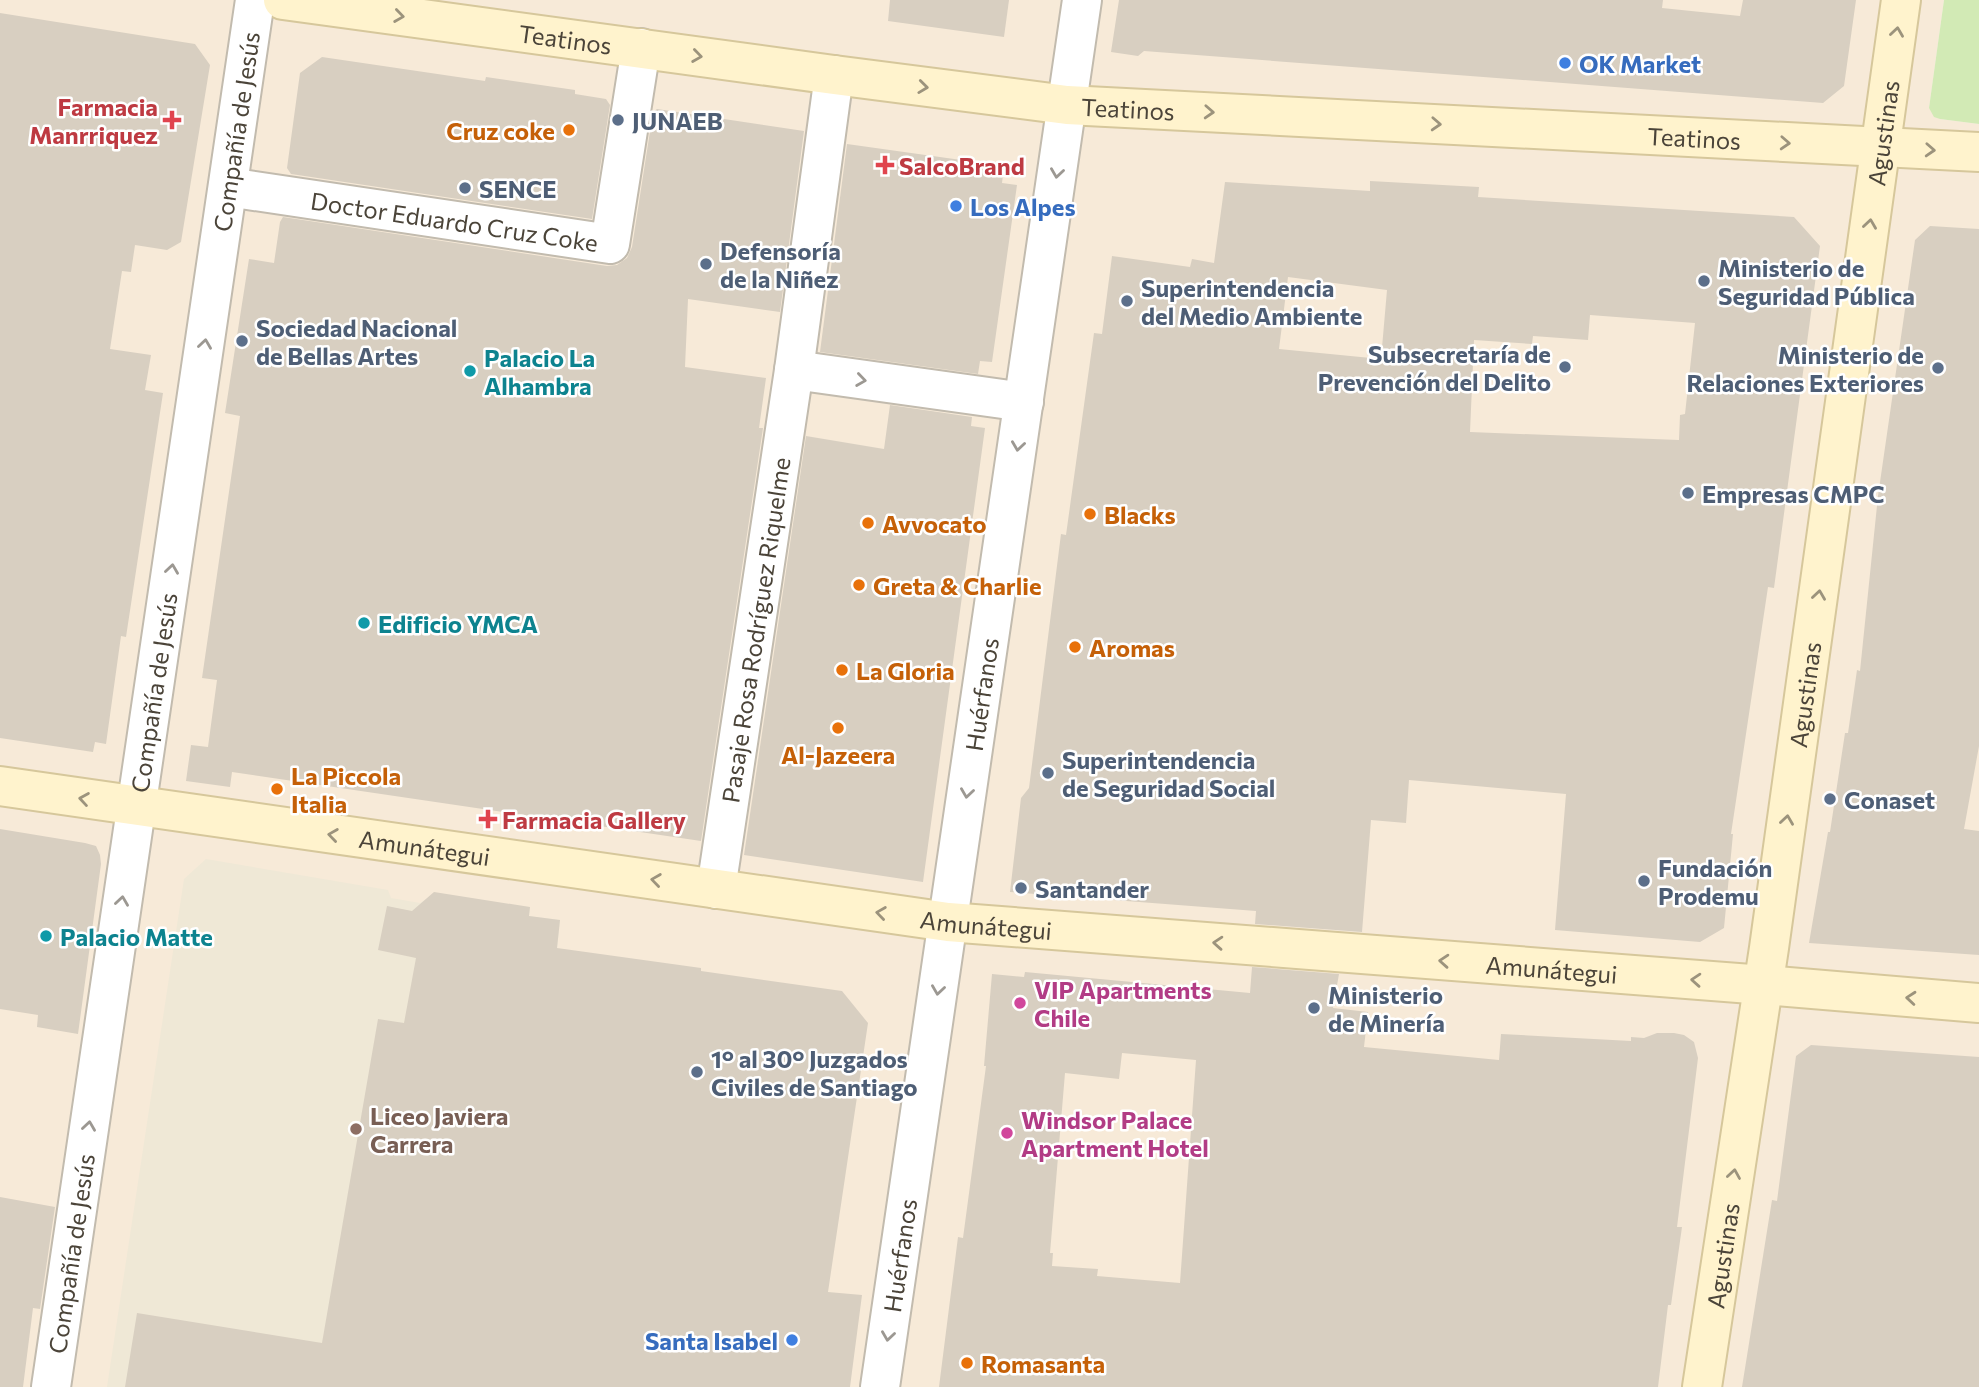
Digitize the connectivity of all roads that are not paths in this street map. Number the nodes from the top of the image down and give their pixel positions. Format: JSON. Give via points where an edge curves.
{"nodes":[{"id":1,"x":255,"y":0,"type":"edge"},
{"id":2,"x":283,"y":0,"type":"edge"},
{"id":3,"x":1082,"y":0,"type":"edge"},
{"id":4,"x":1901,"y":0,"type":"edge"},
{"id":5,"x":641,"y":48,"type":"junction"},
{"id":6,"x":834,"y":75,"type":"junction"},
{"id":7,"x":1067,"y":105,"type":"junction"},
{"id":8,"x":1881,"y":148,"type":"junction"},
{"id":9,"x":1979,"y":152,"type":"edge"},
{"id":10,"x":228,"y":187,"type":"junction"},
{"id":11,"x":794,"y":370,"type":"junction"},
{"id":12,"x":1024,"y":402,"type":"junction"},
{"id":13,"x":0,"y":786,"type":"edge"},
{"id":14,"x":136,"y":806,"type":"junction"},
{"id":15,"x":716,"y":889,"type":"junction"},
{"id":16,"x":948,"y":922,"type":"junction"},
{"id":17,"x":1764,"y":985,"type":"junction"},
{"id":18,"x":1979,"y":1003,"type":"edge"},
{"id":19,"x":51,"y":1387,"type":"edge"},
{"id":20,"x":880,"y":1387,"type":"edge"},
{"id":21,"x":1702,"y":1387,"type":"edge"}],
"edges":[{"from":1,"to":10,"type":"street","name":"Compañía de Jesús"},
{"from":2,"to":5,"type":"main road","name":"Teatinos","one_way":true},
{"from":3,"to":7,"type":"street","name":"Huérfanos"},
{"from":8,"to":4,"type":"main road","name":"Agustinas","one_way":true},
{"from":5,"to":6,"type":"main road","name":"Teatinos","one_way":true},
{"from":5,"to":10,"type":"street","name":"Doctor Eduardo Cruz Coke","via":[[610,244]]},
{"from":6,"to":7,"type":"main road","name":"Teatinos","one_way":true},
{"from":6,"to":11,"type":"street","name":"Pasaje Rosa Rodríguez Riquelme"},
{"from":7,"to":8,"type":"main road","name":"Teatinos","one_way":true},
{"from":7,"to":12,"type":"street","name":"Huérfanos","one_way":true},
{"from":8,"to":9,"type":"main road","name":"Teatinos","one_way":true},
{"from":17,"to":8,"type":"main road","name":"Agustinas","one_way":true},
{"from":14,"to":10,"type":"street","name":"Compañía de Jesús","one_way":true},
{"from":11,"to":12,"type":"street","one_way":true},
{"from":11,"to":15,"type":"street","name":"Pasaje Rosa Rodríguez Riquelme"},
{"from":12,"to":16,"type":"street","name":"Huérfanos","one_way":true},
{"from":14,"to":13,"type":"main road","name":"Amunátegui","one_way":true},
{"from":15,"to":14,"type":"main road","name":"Amunátegui","one_way":true},
{"from":19,"to":14,"type":"street","name":"Compañía de Jesús","one_way":true},
{"from":16,"to":15,"type":"main road","name":"Amunátegui","one_way":true},
{"from":17,"to":16,"type":"main road","name":"Amunátegui","one_way":true},
{"from":16,"to":20,"type":"street","name":"Huérfanos","one_way":true},
{"from":18,"to":17,"type":"main road","name":"Amunátegui","one_way":true},
{"from":21,"to":17,"type":"main road","name":"Agustinas","one_way":true}]}
